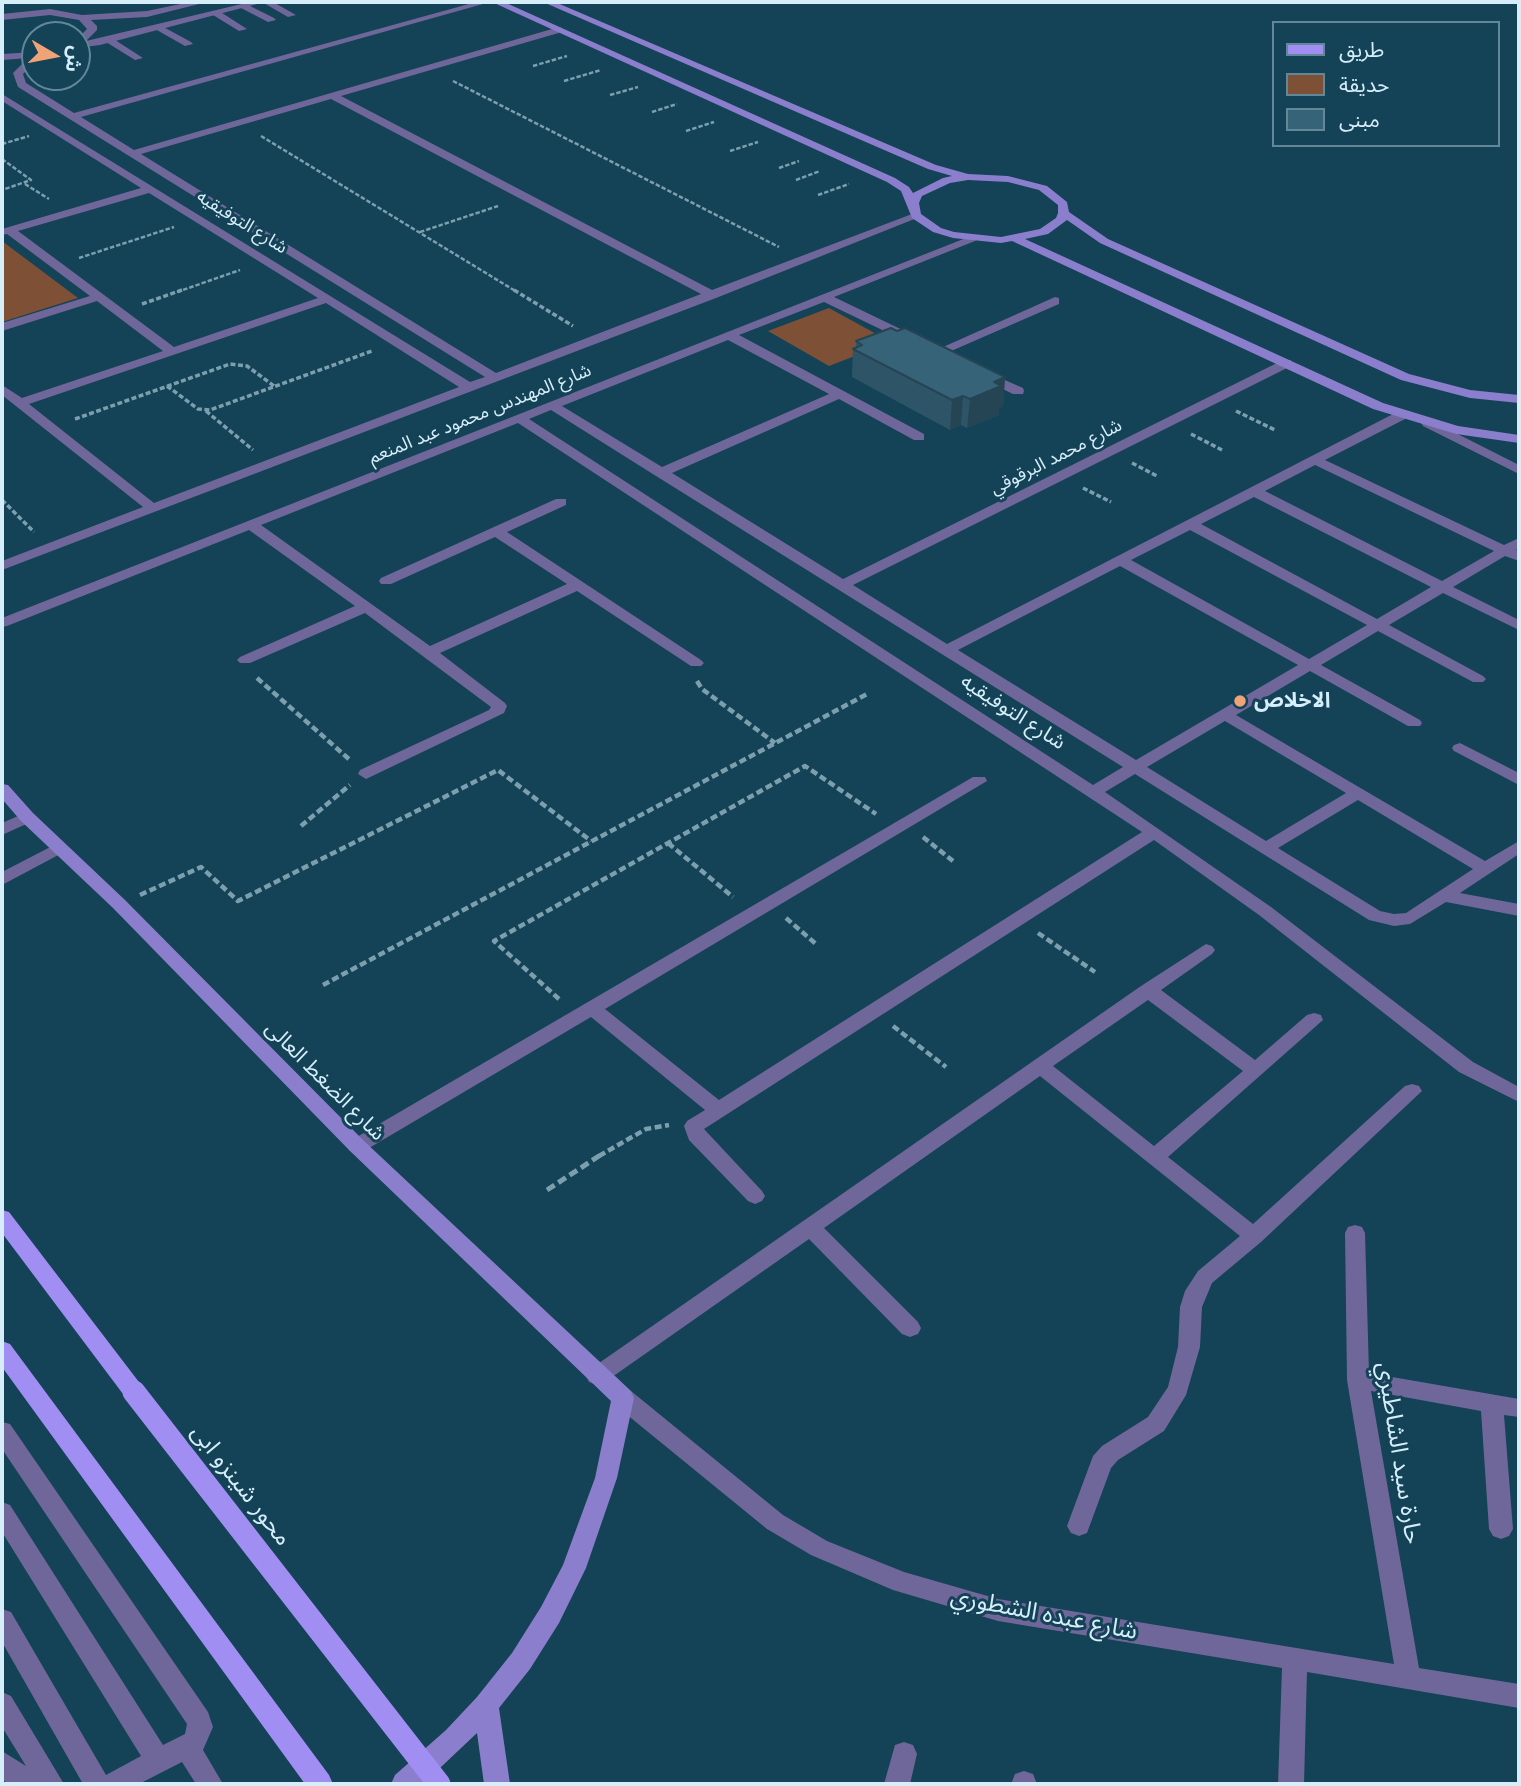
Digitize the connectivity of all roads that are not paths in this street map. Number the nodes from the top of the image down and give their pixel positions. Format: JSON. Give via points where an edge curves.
{"nodes":[{"id":1,"x":48,"y":2,"type":"edge"},
{"id":2,"x":202,"y":2,"type":"edge"},
{"id":3,"x":260,"y":2,"type":"edge"},
{"id":4,"x":267,"y":2,"type":"edge"},
{"id":5,"x":485,"y":2,"type":"edge"},
{"id":6,"x":497,"y":2,"type":"edge"},
{"id":7,"x":548,"y":2,"type":"edge"},
{"id":8,"x":244,"y":6,"type":"junction"},
{"id":9,"x":63,"y":13,"type":"junction"},
{"id":10,"x":216,"y":13,"type":"junction"},
{"id":11,"x":291,"y":15,"type":"dead end"},
{"id":12,"x":2,"y":17,"type":"edge"},
{"id":13,"x":82,"y":18,"type":"junction"},
{"id":14,"x":271,"y":20,"type":"dead end"},
{"id":15,"x":86,"y":21,"type":"edge"},
{"id":16,"x":158,"y":27,"type":"junction"},
{"id":17,"x":242,"y":29,"type":"dead end"},
{"id":18,"x":559,"y":30,"type":"junction"},
{"id":19,"x":109,"y":40,"type":"junction"},
{"id":20,"x":91,"y":43,"type":"edge"},
{"id":21,"x":188,"y":44,"type":"dead end"},
{"id":22,"x":21,"y":56,"type":"edge"},
{"id":23,"x":2,"y":57,"type":"edge"},
{"id":24,"x":138,"y":58,"type":"dead end"},
{"id":25,"x":31,"y":91,"type":"edge"},
{"id":26,"x":333,"y":96,"type":"junction"},
{"id":27,"x":2,"y":97,"type":"edge"},
{"id":28,"x":19,"y":108,"type":"junction"},
{"id":29,"x":2,"y":112,"type":"edge"},
{"id":30,"x":71,"y":117,"type":"junction"},
{"id":31,"x":130,"y":154,"type":"junction"},
{"id":32,"x":968,"y":177,"type":"junction"},
{"id":33,"x":151,"y":189,"type":"junction"},
{"id":34,"x":914,"y":209,"type":"junction"},
{"id":35,"x":1064,"y":213,"type":"junction"},
{"id":36,"x":5,"y":231,"type":"edge"},
{"id":37,"x":971,"y":239,"type":"junction"},
{"id":38,"x":1016,"y":239,"type":"junction"},
{"id":39,"x":712,"y":295,"type":"junction"},
{"id":40,"x":98,"y":297,"type":"junction"},
{"id":41,"x":824,"y":297,"type":"junction"},
{"id":42,"x":327,"y":299,"type":"junction"},
{"id":43,"x":1055,"y":301,"type":"dead end"},
{"id":44,"x":2,"y":327,"type":"edge"},
{"id":45,"x":421,"y":332,"type":"junction"},
{"id":46,"x":729,"y":335,"type":"junction"},
{"id":47,"x":396,"y":342,"type":"junction"},
{"id":48,"x":173,"y":352,"type":"junction"},
{"id":49,"x":1287,"y":363,"type":"junction"},
{"id":50,"x":972,"y":369,"type":"edge"},
{"id":51,"x":494,"y":377,"type":"junction"},
{"id":52,"x":467,"y":387,"type":"junction"},
{"id":53,"x":2,"y":389,"type":"edge"},
{"id":54,"x":1018,"y":391,"type":"dead end"},
{"id":55,"x":840,"y":394,"type":"junction"},
{"id":56,"x":1519,"y":399,"type":"edge"},
{"id":57,"x":21,"y":403,"type":"junction"},
{"id":58,"x":552,"y":405,"type":"junction"},
{"id":59,"x":1402,"y":415,"type":"junction"},
{"id":60,"x":519,"y":418,"type":"junction"},
{"id":61,"x":1428,"y":424,"type":"junction"},
{"id":62,"x":919,"y":437,"type":"dead end"},
{"id":63,"x":1519,"y":439,"type":"edge"},
{"id":64,"x":1315,"y":460,"type":"junction"},
{"id":65,"x":1519,"y":470,"type":"edge"},
{"id":66,"x":661,"y":472,"type":"junction"},
{"id":67,"x":1254,"y":491,"type":"junction"},
{"id":68,"x":561,"y":502,"type":"dead end"},
{"id":69,"x":152,"y":508,"type":"junction"},
{"id":70,"x":250,"y":524,"type":"junction"},
{"id":71,"x":1190,"y":524,"type":"junction"},
{"id":72,"x":496,"y":531,"type":"junction"},
{"id":73,"x":1515,"y":550,"type":"edge"},
{"id":74,"x":1120,"y":560,"type":"junction"},
{"id":75,"x":2,"y":566,"type":"edge"},
{"id":76,"x":386,"y":581,"type":"dead end"},
{"id":77,"x":577,"y":585,"type":"junction"},
{"id":78,"x":842,"y":585,"type":"junction"},
{"id":79,"x":1442,"y":587,"type":"junction"},
{"id":80,"x":366,"y":607,"type":"junction"},
{"id":81,"x":2,"y":622,"type":"edge"},
{"id":82,"x":1378,"y":624,"type":"junction"},
{"id":83,"x":1519,"y":626,"type":"edge"},
{"id":84,"x":947,"y":650,"type":"junction"},
{"id":85,"x":429,"y":652,"type":"junction"},
{"id":86,"x":245,"y":660,"type":"road end"},
{"id":87,"x":696,"y":663,"type":"road end"},
{"id":88,"x":1310,"y":665,"type":"junction"},
{"id":89,"x":1478,"y":679,"type":"dead end"},
{"id":90,"x":1226,"y":715,"type":"junction"},
{"id":91,"x":1414,"y":723,"type":"dead end"},
{"id":92,"x":1460,"y":748,"type":"dead end"},
{"id":93,"x":1136,"y":768,"type":"junction"},
{"id":94,"x":366,"y":774,"type":"road end"},
{"id":95,"x":1519,"y":780,"type":"edge"},
{"id":96,"x":979,"y":781,"type":"dead end"},
{"id":97,"x":2,"y":789,"type":"edge"},
{"id":98,"x":1093,"y":792,"type":"junction"},
{"id":99,"x":1358,"y":793,"type":"junction"},
{"id":100,"x":27,"y":817,"type":"junction"},
{"id":101,"x":2,"y":830,"type":"edge"},
{"id":102,"x":1154,"y":832,"type":"junction"},
{"id":103,"x":1519,"y":846,"type":"edge"},
{"id":104,"x":58,"y":848,"type":"junction"},
{"id":105,"x":1266,"y":848,"type":"junction"},
{"id":106,"x":1486,"y":869,"type":"junction"},
{"id":107,"x":2,"y":879,"type":"edge"},
{"id":108,"x":1444,"y":896,"type":"junction"},
{"id":109,"x":1519,"y":910,"type":"edge"},
{"id":110,"x":1206,"y":950,"type":"dead end"},
{"id":111,"x":1148,"y":990,"type":"junction"},
{"id":112,"x":585,"y":1012,"type":"junction"},
{"id":113,"x":1314,"y":1020,"type":"dead end"},
{"id":114,"x":1040,"y":1066,"type":"junction"},
{"id":115,"x":1255,"y":1070,"type":"junction"},
{"id":116,"x":1412,"y":1091,"type":"dead end"},
{"id":117,"x":1519,"y":1095,"type":"edge"},
{"id":118,"x":717,"y":1109,"type":"junction"},
{"id":119,"x":357,"y":1146,"type":"junction"},
{"id":120,"x":1156,"y":1156,"type":"junction"},
{"id":121,"x":755,"y":1196,"type":"dead end"},
{"id":122,"x":2,"y":1218,"type":"edge"},
{"id":123,"x":810,"y":1227,"type":"junction"},
{"id":124,"x":1355,"y":1233,"type":"dead end"},
{"id":125,"x":1254,"y":1236,"type":"junction"},
{"id":126,"x":910,"y":1328,"type":"dead end"},
{"id":127,"x":2,"y":1350,"type":"edge"},
{"id":128,"x":597,"y":1376,"type":"junction"},
{"id":129,"x":1358,"y":1380,"type":"junction"},
{"id":130,"x":623,"y":1398,"type":"junction"},
{"id":131,"x":1492,"y":1403,"type":"junction"},
{"id":132,"x":1519,"y":1408,"type":"edge"},
{"id":133,"x":2,"y":1431,"type":"edge"},
{"id":134,"x":2,"y":1512,"type":"edge"},
{"id":135,"x":1079,"y":1526,"type":"dead end"},
{"id":136,"x":1501,"y":1530,"type":"dead end"},
{"id":137,"x":2,"y":1619,"type":"edge"},
{"id":138,"x":1295,"y":1660,"type":"junction"},
{"id":139,"x":1409,"y":1679,"type":"junction"},
{"id":140,"x":1519,"y":1696,"type":"edge"},
{"id":141,"x":2,"y":1704,"type":"edge"},
{"id":142,"x":486,"y":1705,"type":"junction"},
{"id":143,"x":187,"y":1747,"type":"junction"},
{"id":144,"x":904,"y":1754,"type":"dead end"},
{"id":145,"x":159,"y":1762,"type":"junction"},
{"id":146,"x":2,"y":1763,"type":"edge"},
{"id":147,"x":28,"y":1784,"type":"edge"},
{"id":148,"x":51,"y":1784,"type":"edge"},
{"id":149,"x":97,"y":1784,"type":"edge"},
{"id":150,"x":114,"y":1784,"type":"edge"},
{"id":151,"x":210,"y":1784,"type":"edge"},
{"id":152,"x":320,"y":1784,"type":"edge"},
{"id":153,"x":404,"y":1784,"type":"edge"},
{"id":154,"x":439,"y":1784,"type":"edge"},
{"id":155,"x":497,"y":1784,"type":"edge"},
{"id":156,"x":897,"y":1784,"type":"edge"},
{"id":157,"x":1291,"y":1784,"type":"edge"}],
"edges":[{"from":1,"to":9,"type":"street"},
{"from":2,"to":13,"type":"street","via":[[147,14]]},
{"from":3,"to":8,"type":"street"},
{"from":4,"to":11,"type":"street"},
{"from":5,"to":30,"type":"street"},
{"from":6,"to":18,"type":"street"},
{"from":7,"to":32,"type":"street","via":[[922,163]]},
{"from":8,"to":10,"type":"street"},
{"from":8,"to":14,"type":"street"},
{"from":9,"to":12,"type":"street"},
{"from":9,"to":13,"type":"street"},
{"from":10,"to":16,"type":"street"},
{"from":10,"to":17,"type":"street"},
{"from":13,"to":15,"type":"street"},
{"from":16,"to":19,"type":"street"},
{"from":16,"to":21,"type":"street"},
{"from":18,"to":26,"type":"street"},
{"from":18,"to":34,"type":"street","via":[[891,180],[905,189]]},
{"from":19,"to":20,"type":"street"},
{"from":19,"to":24,"type":"street"},
{"from":22,"to":23,"type":"street"},
{"from":25,"to":30,"type":"street","name":"شارع التوفيقيه"},
{"from":26,"to":31,"type":"street"},
{"from":26,"to":39,"type":"street"},
{"from":27,"to":28,"type":"street","name":"شارع التوفيقيه"},
{"from":28,"to":29,"type":"street"},
{"from":28,"to":33,"type":"street","name":"شارع التوفيقيه"},
{"from":30,"to":31,"type":"street","name":"شارع التوفيقيه"},
{"from":31,"to":45,"type":"street","name":"شارع التوفيقيه"},
{"from":32,"to":34,"type":"street","via":[[930,186],[918,194]]},
{"from":32,"to":35,"type":"street","via":[[1008,178],[1043,188],[1063,204]]},
{"from":33,"to":36,"type":"street"},
{"from":33,"to":42,"type":"street","name":"شارع التوفيقيه"},
{"from":34,"to":37,"type":"street","via":[[937,230]]},
{"from":34,"to":39,"type":"street","name":"شارع المهندس محمود عبد المنعم","via":[[804,260]]},
{"from":35,"to":38,"type":"street","via":[[1044,232]]},
{"from":35,"to":56,"type":"street","via":[[1104,241],[1405,377],[1470,394]]},
{"from":36,"to":40,"type":"street"},
{"from":37,"to":38,"type":"street"},
{"from":37,"to":41,"type":"street","name":"شارع المهندس محمود عبد المنعم"},
{"from":38,"to":49,"type":"street"},
{"from":39,"to":51,"type":"street","name":"شارع المهندس محمود عبد المنعم"},
{"from":40,"to":44,"type":"street"},
{"from":40,"to":48,"type":"street"},
{"from":41,"to":43,"type":"street","via":[[944,355]]},
{"from":41,"to":46,"type":"street","name":"شارع المهندس محمود عبد المنعم"},
{"from":42,"to":47,"type":"street","name":"شارع التوفيقيه"},
{"from":42,"to":48,"type":"street"},
{"from":45,"to":47,"type":"street"},
{"from":45,"to":51,"type":"street","name":"شارع التوفيقيه"},
{"from":46,"to":55,"type":"street"},
{"from":46,"to":58,"type":"street","name":"شارع المهندس محمود عبد المنعم"},
{"from":47,"to":52,"type":"street","name":"شارع التوفيقيه"},
{"from":48,"to":57,"type":"street"},
{"from":49,"to":59,"type":"street"},
{"from":49,"to":78,"type":"street","name":"شارع محمد البرقوقي"},
{"from":50,"to":54,"type":"street"},
{"from":51,"to":52,"type":"street","name":"شارع المهندس محمود عبد المنعم"},
{"from":52,"to":69,"type":"street","name":"شارع المهندس محمود عبد المنعم"},
{"from":53,"to":57,"type":"street"},
{"from":55,"to":62,"type":"street"},
{"from":55,"to":66,"type":"street"},
{"from":57,"to":69,"type":"street"},
{"from":58,"to":60,"type":"street","name":"شارع المهندس محمود عبد المنعم"},
{"from":58,"to":66,"type":"street","name":"شارع التوفيقيه"},
{"from":59,"to":61,"type":"street"},
{"from":59,"to":64,"type":"street"},
{"from":60,"to":70,"type":"street","name":"شارع المهندس محمود عبد المنعم"},
{"from":60,"to":98,"type":"street","name":"شارع التوفيقيه"},
{"from":61,"to":63,"type":"street"},
{"from":61,"to":65,"type":"street"},
{"from":64,"to":67,"type":"street"},
{"from":64,"to":73,"type":"street"},
{"from":66,"to":78,"type":"street","name":"شارع التوفيقيه"},
{"from":67,"to":71,"type":"street"},
{"from":67,"to":79,"type":"street"},
{"from":68,"to":72,"type":"street"},
{"from":69,"to":75,"type":"street","name":"شارع المهندس محمود عبد المنعم"},
{"from":70,"to":80,"type":"street"},
{"from":70,"to":81,"type":"street","name":"شارع المهندس محمود عبد المنعم"},
{"from":71,"to":74,"type":"street"},
{"from":71,"to":82,"type":"street"},
{"from":72,"to":76,"type":"street"},
{"from":72,"to":77,"type":"street"},
{"from":73,"to":79,"type":"street"},
{"from":74,"to":84,"type":"street"},
{"from":74,"to":88,"type":"street"},
{"from":77,"to":85,"type":"street"},
{"from":77,"to":87,"type":"street"},
{"from":78,"to":84,"type":"street","name":"شارع التوفيقيه"},
{"from":79,"to":82,"type":"street"},
{"from":79,"to":83,"type":"street"},
{"from":80,"to":85,"type":"street"},
{"from":80,"to":86,"type":"street"},
{"from":82,"to":88,"type":"street"},
{"from":82,"to":89,"type":"street"},
{"from":84,"to":93,"type":"street","name":"شارع التوفيقيه"},
{"from":85,"to":94,"type":"street","via":[[499,711]]},
{"from":88,"to":90,"type":"street"},
{"from":88,"to":91,"type":"street"},
{"from":90,"to":93,"type":"street"},
{"from":90,"to":99,"type":"street"},
{"from":92,"to":95,"type":"street"},
{"from":93,"to":98,"type":"street"},
{"from":93,"to":105,"type":"street","name":"شارع التوفيقيه"},
{"from":96,"to":112,"type":"street"},
{"from":97,"to":100,"type":"street","name":"شارع الضغط العالى"},
{"from":98,"to":102,"type":"street","name":"شارع التوفيقيه"},
{"from":99,"to":105,"type":"street"},
{"from":99,"to":106,"type":"street"},
{"from":100,"to":101,"type":"street"},
{"from":100,"to":104,"type":"street","name":"شارع الضغط العالى"},
{"from":102,"to":117,"type":"street","name":"شارع التوفيقيه","via":[[1265,911],[1466,1067]]},
{"from":102,"to":118,"type":"street"},
{"from":103,"to":106,"type":"street","name":"شارع التوفيقيه"},
{"from":104,"to":107,"type":"street"},
{"from":104,"to":119,"type":"street","name":"شارع الضغط العالى"},
{"from":105,"to":108,"type":"street","name":"شارع التوفيقيه","via":[[1375,916],[1410,918]]},
{"from":106,"to":108,"type":"street","name":"شارع التوفيقيه"},
{"from":108,"to":109,"type":"street"},
{"from":110,"to":111,"type":"street"},
{"from":111,"to":114,"type":"street"},
{"from":111,"to":115,"type":"street"},
{"from":112,"to":118,"type":"street"},
{"from":112,"to":119,"type":"street"},
{"from":113,"to":115,"type":"street"},
{"from":114,"to":120,"type":"street"},
{"from":114,"to":123,"type":"street"},
{"from":115,"to":120,"type":"street"},
{"from":116,"to":125,"type":"street"},
{"from":118,"to":121,"type":"street","via":[[694,1126],[696,1135]]},
{"from":119,"to":128,"type":"street","name":"شارع الضغط العالى"},
{"from":120,"to":125,"type":"street"},
{"from":122,"to":154,"type":"main road","name":"محور شينزو ابى","bridge":true},
{"from":123,"to":126,"type":"street"},
{"from":123,"to":128,"type":"street"},
{"from":124,"to":129,"type":"street","name":"حارة سيد الشاطيري"},
{"from":125,"to":135,"type":"street","via":[[1205,1277],[1196,1291],[1178,1389],[1156,1424],[1101,1463]]},
{"from":127,"to":152,"type":"main road"},
{"from":128,"to":130,"type":"street","name":"شارع الضغط العالى"},
{"from":129,"to":131,"type":"street"},
{"from":129,"to":139,"type":"street","name":"حارة سيد الشاطيري"},
{"from":130,"to":138,"type":"street","name":"شارع عبده الشطوري","via":[[775,1521],[818,1548],[901,1582],[998,1610]]},
{"from":130,"to":142,"type":"street","via":[[606,1478],[574,1568],[550,1615]]},
{"from":131,"to":132,"type":"street"},
{"from":131,"to":136,"type":"street"},
{"from":133,"to":143,"type":"street","via":[[199,1720],[198,1735]]},
{"from":134,"to":145,"type":"street"},
{"from":137,"to":149,"type":"street"},
{"from":138,"to":139,"type":"street","name":"شارع عبده الشطوري"},
{"from":138,"to":157,"type":"street"},
{"from":139,"to":140,"type":"street","name":"شارع عبده الشطوري"},
{"from":141,"to":148,"type":"street"},
{"from":142,"to":153,"type":"street","via":[[455,1740]]},
{"from":142,"to":155,"type":"street"},
{"from":143,"to":145,"type":"street"},
{"from":143,"to":151,"type":"street"},
{"from":144,"to":156,"type":"street"},
{"from":145,"to":150,"type":"street"},
{"from":146,"to":147,"type":"street"}]}
